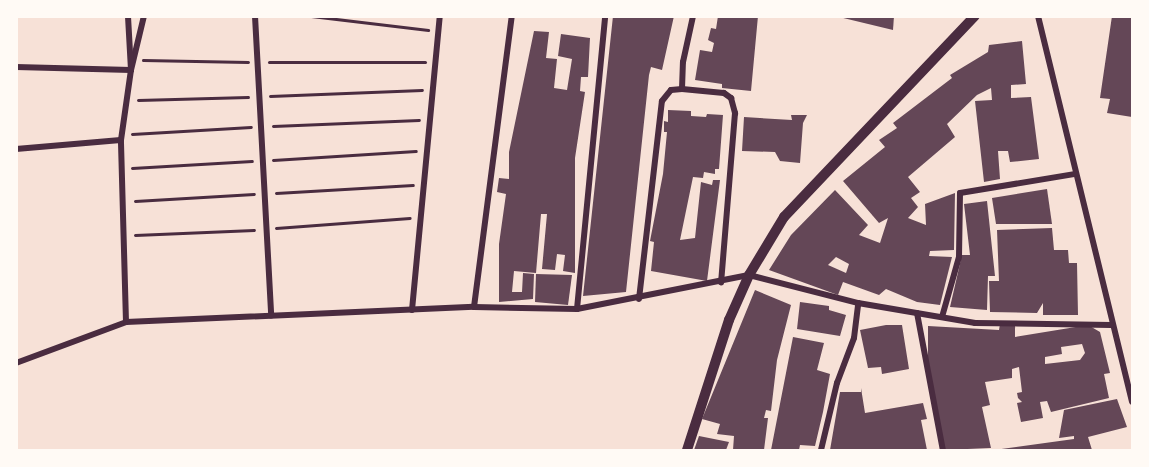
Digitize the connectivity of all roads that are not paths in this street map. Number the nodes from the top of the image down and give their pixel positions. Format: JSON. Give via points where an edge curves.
{"nodes":[{"id":1,"x":128,"y":16,"type":"edge"},
{"id":2,"x":144,"y":16,"type":"edge"},
{"id":3,"x":255,"y":16,"type":"edge"},
{"id":4,"x":440,"y":16,"type":"edge"},
{"id":5,"x":512,"y":16,"type":"edge"},
{"id":6,"x":605,"y":16,"type":"edge"},
{"id":7,"x":693,"y":16,"type":"edge"},
{"id":8,"x":975,"y":16,"type":"edge"},
{"id":9,"x":1038,"y":16,"type":"edge"},
{"id":10,"x":16,"y":67,"type":"edge"},
{"id":11,"x":131,"y":70,"type":"junction"},
{"id":12,"x":682,"y":89,"type":"junction"},
{"id":13,"x":122,"y":137,"type":"junction"},
{"id":14,"x":16,"y":150,"type":"edge"},
{"id":15,"x":1075,"y":174,"type":"junction"},
{"id":16,"x":749,"y":275,"type":"junction"},
{"id":17,"x":722,"y":282,"type":"junction"},
{"id":18,"x":639,"y":299,"type":"junction"},
{"id":19,"x":858,"y":303,"type":"junction"},
{"id":20,"x":474,"y":307,"type":"junction"},
{"id":21,"x":577,"y":309,"type":"junction"},
{"id":22,"x":412,"y":310,"type":"junction"},
{"id":23,"x":917,"y":312,"type":"junction"},
{"id":24,"x":271,"y":316,"type":"junction"},
{"id":25,"x":942,"y":317,"type":"junction"},
{"id":26,"x":126,"y":322,"type":"junction"},
{"id":27,"x":1111,"y":325,"type":"junction"},
{"id":28,"x":16,"y":363,"type":"edge"},
{"id":29,"x":1132,"y":402,"type":"edge"},
{"id":30,"x":687,"y":450,"type":"edge"},
{"id":31,"x":821,"y":450,"type":"edge"},
{"id":32,"x":943,"y":450,"type":"edge"}],
"edges":[{"from":1,"to":11,"type":"street"},
{"from":2,"to":11,"type":"street"},
{"from":3,"to":24,"type":"street"},
{"from":4,"to":22,"type":"street"},
{"from":5,"to":20,"type":"street"},
{"from":6,"to":21,"type":"street"},
{"from":7,"to":12,"type":"street","via":[[683,62]]},
{"from":8,"to":16,"type":"main road","via":[[784,217]]},
{"from":9,"to":15,"type":"street"},
{"from":10,"to":11,"type":"street"},
{"from":11,"to":13,"type":"street"},
{"from":12,"to":17,"type":"street","via":[[724,93],[731,98],[735,113]]},
{"from":12,"to":18,"type":"street","via":[[671,90],[662,101]]},
{"from":13,"to":14,"type":"street"},
{"from":13,"to":26,"type":"street"},
{"from":15,"to":25,"type":"street","via":[[960,193],[959,257]]},
{"from":15,"to":27,"type":"street"},
{"from":16,"to":17,"type":"street"},
{"from":16,"to":19,"type":"street"},
{"from":16,"to":30,"type":"main road","via":[[729,320]]},
{"from":17,"to":18,"type":"street"},
{"from":18,"to":21,"type":"street"},
{"from":19,"to":23,"type":"street"},
{"from":19,"to":31,"type":"street","via":[[854,338],[837,383]]},
{"from":20,"to":21,"type":"street"},
{"from":20,"to":22,"type":"street"},
{"from":22,"to":24,"type":"street"},
{"from":23,"to":25,"type":"street"},
{"from":23,"to":32,"type":"street"},
{"from":24,"to":26,"type":"street"},
{"from":25,"to":27,"type":"street","via":[[975,323]]},
{"from":26,"to":28,"type":"street"},
{"from":27,"to":29,"type":"street"}]}
